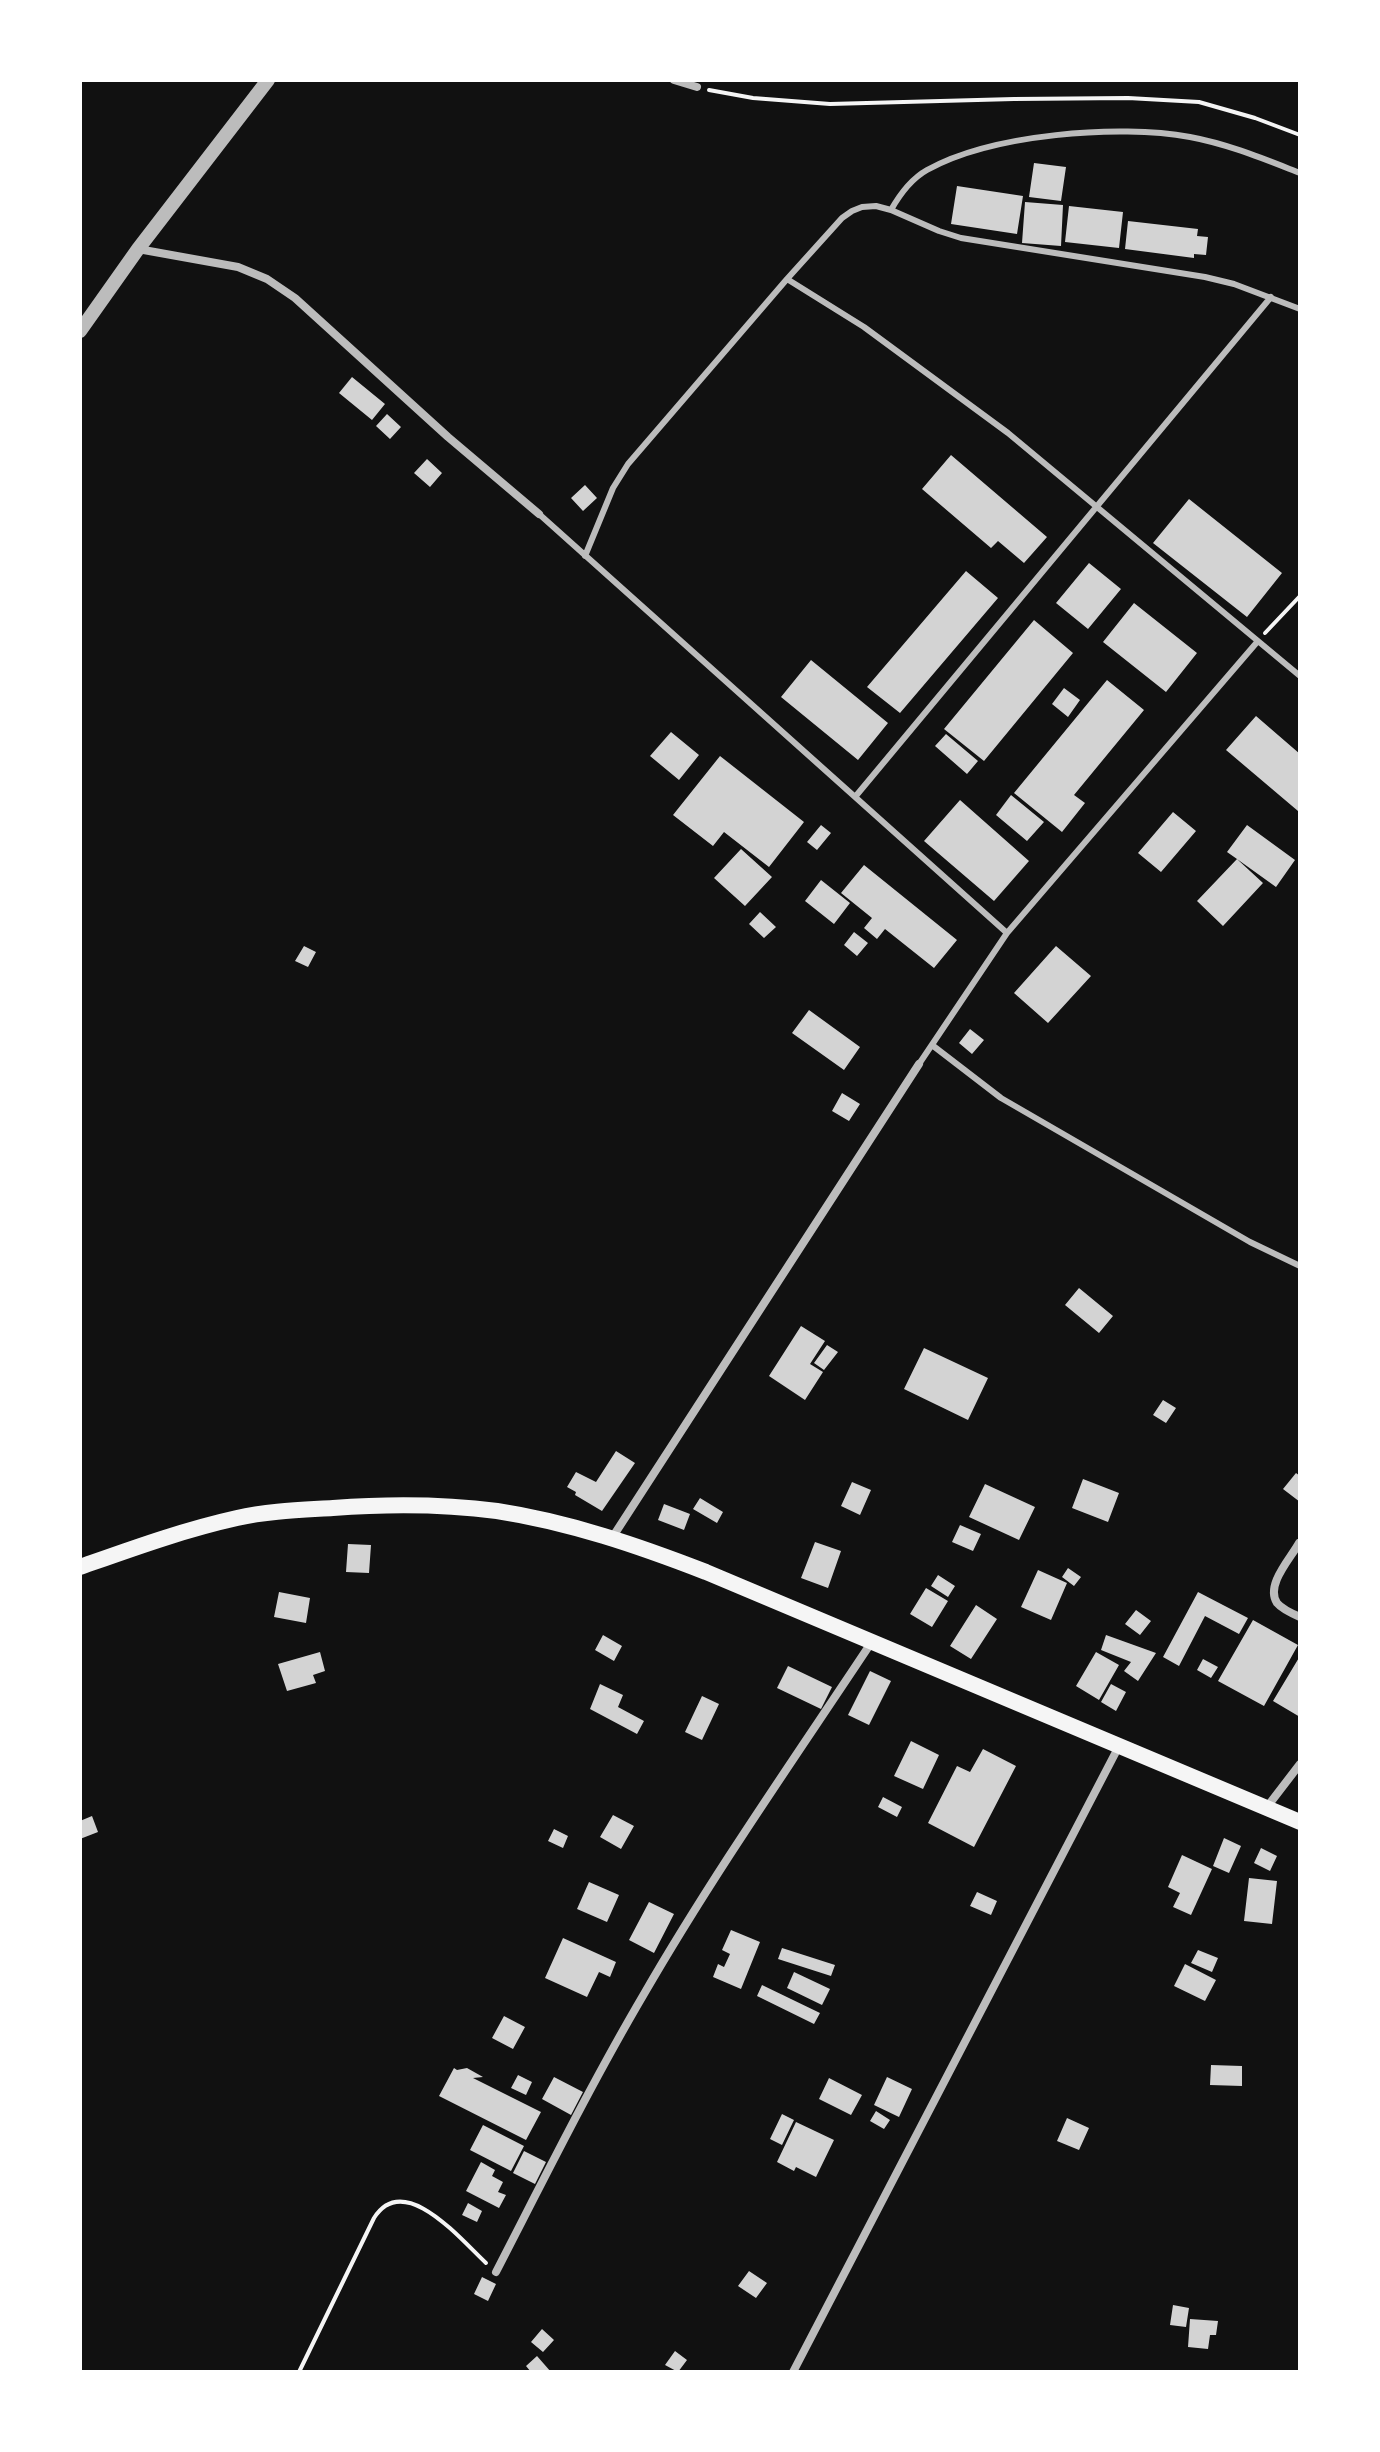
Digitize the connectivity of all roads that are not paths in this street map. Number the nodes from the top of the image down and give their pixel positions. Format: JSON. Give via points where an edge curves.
{"nodes":[{"id":1,"x":268,"y":80,"type":"edge"},
{"id":2,"x":674,"y":80,"type":"edge"},
{"id":3,"x":697,"y":87,"type":"road end"},
{"id":4,"x":1300,"y":173,"type":"edge"},
{"id":5,"x":891,"y":210,"type":"junction"},
{"id":6,"x":138,"y":249,"type":"junction"},
{"id":7,"x":787,"y":279,"type":"junction"},
{"id":8,"x":1271,"y":297,"type":"junction"},
{"id":9,"x":1300,"y":309,"type":"edge"},
{"id":10,"x":80,"y":331,"type":"edge"},
{"id":11,"x":1097,"y":506,"type":"junction"},
{"id":12,"x":539,"y":514,"type":"joint"},
{"id":13,"x":585,"y":556,"type":"junction"},
{"id":14,"x":1258,"y":641,"type":"junction"},
{"id":15,"x":1300,"y":676,"type":"edge"},
{"id":16,"x":855,"y":797,"type":"junction"},
{"id":17,"x":1007,"y":933,"type":"junction"},
{"id":18,"x":932,"y":1045,"type":"junction"},
{"id":19,"x":919,"y":1064,"type":"joint"},
{"id":20,"x":1300,"y":1266,"type":"edge"},
{"id":21,"x":612,"y":1538,"type":"junction"},
{"id":22,"x":1299,"y":1543,"type":"edge"},
{"id":23,"x":80,"y":1567,"type":"edge"},
{"id":24,"x":1300,"y":1617,"type":"edge"},
{"id":25,"x":871,"y":1643,"type":"junction"},
{"id":26,"x":1119,"y":1746,"type":"junction"},
{"id":27,"x":1300,"y":1764,"type":"edge"},
{"id":28,"x":1267,"y":1808,"type":"junction"},
{"id":29,"x":1300,"y":1822,"type":"edge"},
{"id":30,"x":496,"y":2272,"type":"road end"},
{"id":31,"x":793,"y":2372,"type":"edge"}],
"edges":[{"from":1,"to":6,"type":"street"},
{"from":2,"to":3,"type":"street"},
{"from":4,"to":5,"type":"lane","via":[[1190,137],[1105,132],[972,152],[927,170],[902,191]]},
{"from":5,"to":7,"type":"lane","via":[[876,206],[852,211]]},
{"from":5,"to":8,"type":"lane","via":[[961,238],[1171,270]]},
{"from":6,"to":10,"type":"street"},
{"from":6,"to":12,"type":"street","via":[[238,267],[267,279]]},
{"from":7,"to":11,"type":"lane","via":[[931,375]]},
{"from":7,"to":13,"type":"lane","via":[[628,464]]},
{"from":8,"to":9,"type":"lane"},
{"from":8,"to":11,"type":"lane"},
{"from":11,"to":14,"type":"lane"},
{"from":11,"to":16,"type":"lane"},
{"from":12,"to":13,"type":"lane"},
{"from":13,"to":16,"type":"lane"},
{"from":14,"to":15,"type":"lane"},
{"from":14,"to":17,"type":"lane"},
{"from":16,"to":17,"type":"lane"},
{"from":17,"to":18,"type":"lane"},
{"from":18,"to":19,"type":"lane"},
{"from":18,"to":20,"type":"lane","via":[[1001,1098]]},
{"from":19,"to":21,"type":"street"},
{"from":21,"to":23,"type":"main road","via":[[498,1511],[351,1506],[239,1518]]},
{"from":21,"to":25,"type":"main road"},
{"from":22,"to":24,"type":"street","via":[[1274,1594],[1278,1604]]},
{"from":25,"to":26,"type":"main road"},
{"from":25,"to":30,"type":"street","via":[[644,1994]]},
{"from":26,"to":28,"type":"main road"},
{"from":26,"to":31,"type":"street"},
{"from":27,"to":28,"type":"street"},
{"from":28,"to":29,"type":"main road"}]}
